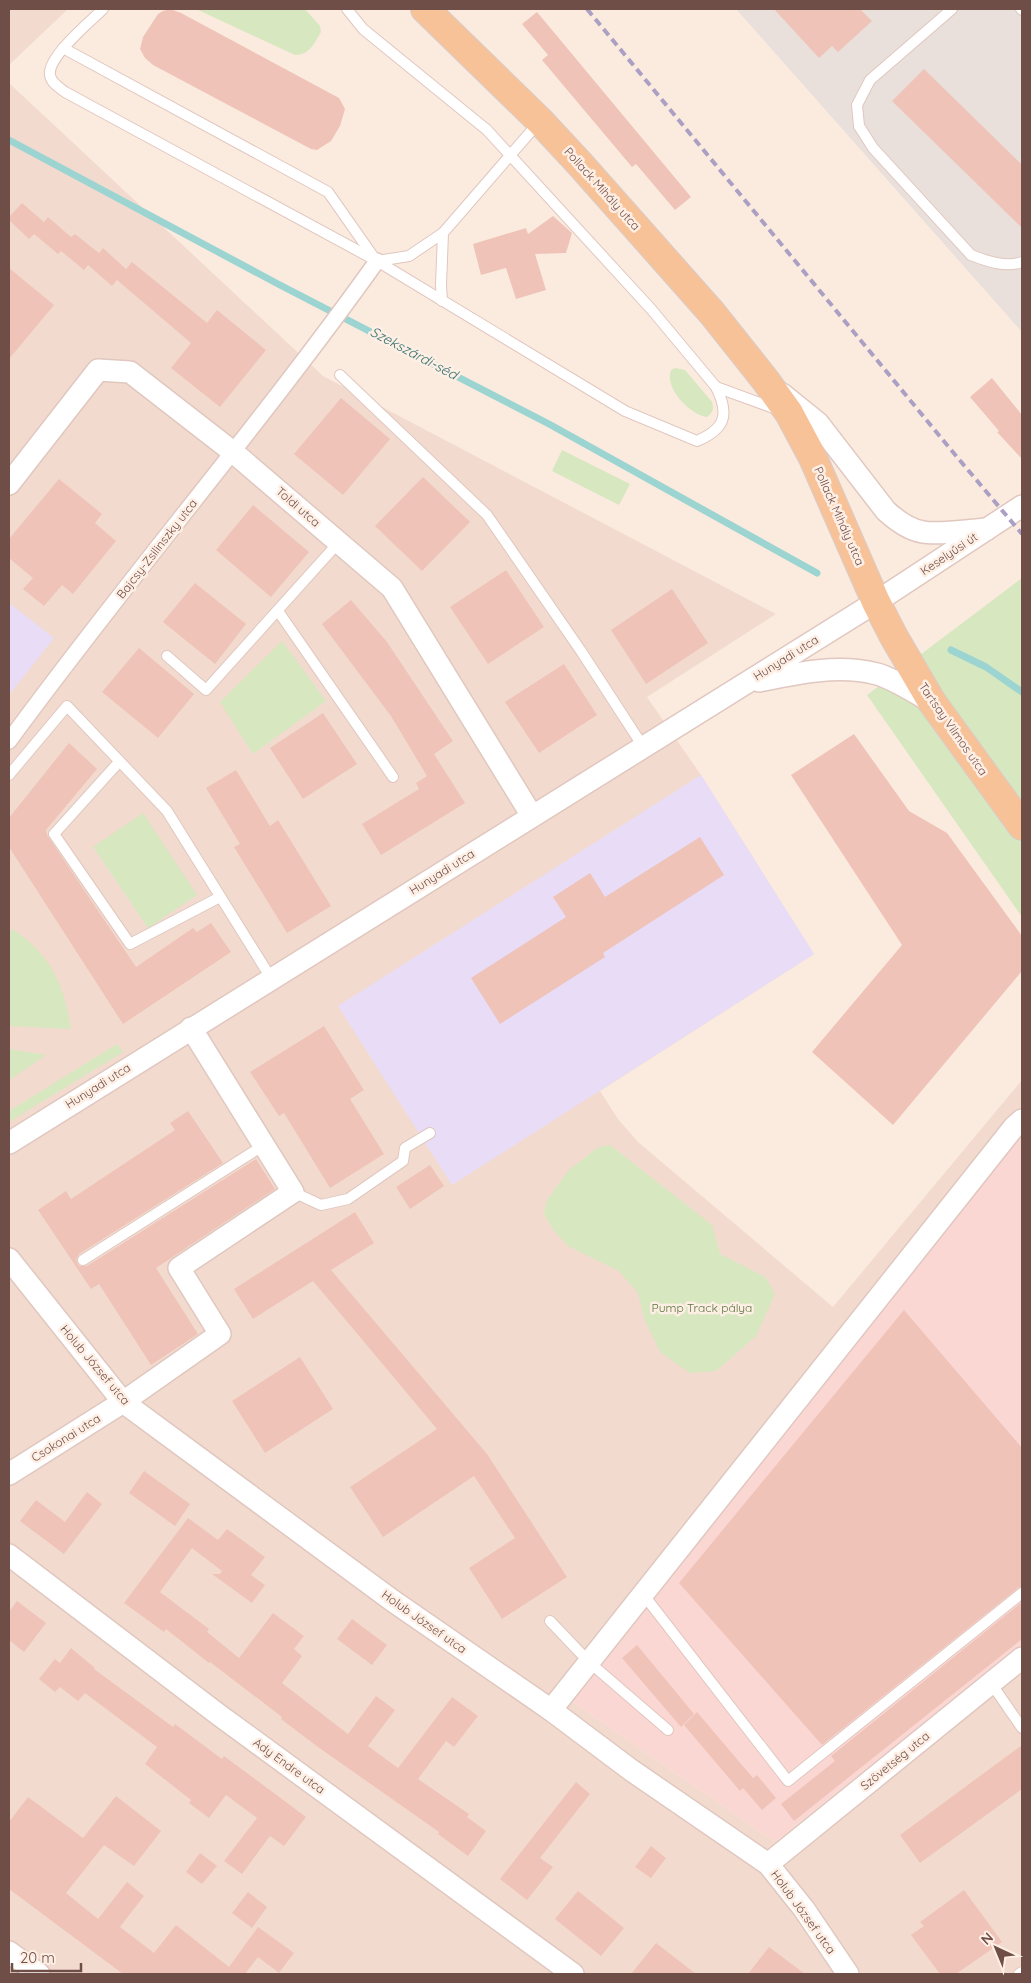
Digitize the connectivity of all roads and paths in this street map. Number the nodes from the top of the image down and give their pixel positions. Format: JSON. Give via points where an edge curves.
{"nodes":[{"id":1,"x":103,"y":9,"type":"edge"},
{"id":2,"x":347,"y":9,"type":"edge"},
{"id":3,"x":425,"y":9,"type":"edge"},
{"id":4,"x":952,"y":9,"type":"edge"},
{"id":5,"x":64,"y":48,"type":"junction"},
{"id":6,"x":540,"y":121,"type":"junction"},
{"id":7,"x":510,"y":155,"type":"junction"},
{"id":8,"x":443,"y":233,"type":"junction"},
{"id":9,"x":377,"y":262,"type":"junction"},
{"id":10,"x":1022,"y":262,"type":"edge"},
{"id":11,"x":442,"y":301,"type":"junction"},
{"id":12,"x":340,"y":375,"type":"dead end"},
{"id":13,"x":766,"y":381,"type":"junction"},
{"id":14,"x":716,"y":387,"type":"junction"},
{"id":15,"x":789,"y":413,"type":"junction"},
{"id":16,"x":233,"y":452,"type":"junction"},
{"id":17,"x":9,"y":484,"type":"edge"},
{"id":18,"x":1022,"y":506,"type":"edge"},
{"id":19,"x":987,"y":529,"type":"junction"},
{"id":20,"x":338,"y":542,"type":"junction"},
{"id":21,"x":876,"y":602,"type":"junction"},
{"id":22,"x":278,"y":611,"type":"junction"},
{"id":23,"x":167,"y":656,"type":"dead end"},
{"id":24,"x":746,"y":683,"type":"junction"},
{"id":25,"x":932,"y":702,"type":"junction"},
{"id":26,"x":9,"y":741,"type":"edge"},
{"id":27,"x":644,"y":748,"type":"junction"},
{"id":28,"x":119,"y":762,"type":"junction"},
{"id":29,"x":9,"y":775,"type":"edge"},
{"id":30,"x":393,"y":777,"type":"dead end"},
{"id":31,"x":532,"y":816,"type":"junction"},
{"id":32,"x":1022,"y":826,"type":"edge"},
{"id":33,"x":220,"y":897,"type":"junction"},
{"id":34,"x":271,"y":978,"type":"junction"},
{"id":35,"x":192,"y":1028,"type":"junction"},
{"id":36,"x":1022,"y":1120,"type":"edge"},
{"id":37,"x":430,"y":1133,"type":"dead end"},
{"id":38,"x":9,"y":1143,"type":"edge"},
{"id":39,"x":264,"y":1144,"type":"junction"},
{"id":40,"x":293,"y":1192,"type":"junction"},
{"id":41,"x":9,"y":1259,"type":"edge"},
{"id":42,"x":83,"y":1260,"type":"dead end"},
{"id":43,"x":123,"y":1402,"type":"junction"},
{"id":44,"x":9,"y":1474,"type":"edge"},
{"id":45,"x":9,"y":1555,"type":"edge"},
{"id":46,"x":643,"y":1594,"type":"junction"},
{"id":47,"x":1022,"y":1594,"type":"edge"},
{"id":48,"x":550,"y":1621,"type":"dead end"},
{"id":49,"x":1022,"y":1658,"type":"edge"},
{"id":50,"x":589,"y":1662,"type":"junction"},
{"id":51,"x":992,"y":1683,"type":"junction"},
{"id":52,"x":551,"y":1710,"type":"junction"},
{"id":53,"x":1022,"y":1728,"type":"edge"},
{"id":54,"x":668,"y":1730,"type":"dead end"},
{"id":55,"x":768,"y":1864,"type":"junction"},
{"id":56,"x":9,"y":1952,"type":"edge"},
{"id":57,"x":1022,"y":1972,"type":"edge"},
{"id":58,"x":39,"y":1974,"type":"edge"},
{"id":59,"x":573,"y":1974,"type":"edge"},
{"id":60,"x":848,"y":1974,"type":"edge"},
{"id":61,"x":1019,"y":1974,"type":"edge"}],
"edges":[{"from":1,"to":5,"type":"lane"},
{"from":2,"to":7,"type":"lane","via":[[362,30],[487,130]]},
{"from":3,"to":6,"type":"main road","name":"Pollack Mihály utca"},
{"from":4,"to":10,"type":"lane","via":[[870,80],[857,105],[859,126],[873,148],[971,255],[990,262]]},
{"from":5,"to":9,"type":"lane","via":[[328,192]]},
{"from":5,"to":9,"type":"lane","via":[[50,66],[50,75],[65,92]]},
{"from":6,"to":7,"type":"lane"},
{"from":6,"to":13,"type":"main road","name":"Pollack Mihály utca","via":[[712,313]]},
{"from":7,"to":8,"type":"lane"},
{"from":7,"to":14,"type":"lane","via":[[651,309]]},
{"from":8,"to":9,"type":"lane","via":[[409,256]]},
{"from":8,"to":11,"type":"lane"},
{"from":9,"to":11,"type":"lane"},
{"from":9,"to":16,"type":"street","name":"Bajcsy-Zsilinszky utca"},
{"from":11,"to":14,"type":"lane","via":[[625,411],[697,441],[712,434],[723,421],[723,402]]},
{"from":12,"to":27,"type":"lane","via":[[487,515],[582,651]]},
{"from":13,"to":15,"type":"main road","name":"Pollack Mihály utca"},
{"from":13,"to":19,"type":"street","name":"Pollack Mihály utca","via":[[818,423],[893,518],[924,533]]},
{"from":14,"to":15,"type":"lane"},
{"from":15,"to":21,"type":"main road","name":"Pollack Mihály utca","via":[[813,458]]},
{"from":16,"to":17,"type":"street","name":"Toldi utca","via":[[130,372],[98,370]]},
{"from":16,"to":20,"type":"street","name":"Toldi utca"},
{"from":16,"to":26,"type":"street","name":"Bajcsy-Zsilinszky utca"},
{"from":18,"to":19,"type":"street","name":"Keselyűsi út"},
{"from":19,"to":21,"type":"street","name":"Keselyűsi út"},
{"from":20,"to":22,"type":"lane"},
{"from":20,"to":31,"type":"street","name":"Toldi utca","via":[[392,588]]},
{"from":21,"to":24,"type":"street","name":"Hunyadi utca"},
{"from":21,"to":25,"type":"main road","name":"Tartsay Vilmos utca"},
{"from":22,"to":23,"type":"lane","via":[[206,690]]},
{"from":22,"to":30,"type":"lane"},
{"from":24,"to":25,"type":"street","via":[[797,673],[846,670],[878,674]]},
{"from":24,"to":27,"type":"street","name":"Hunyadi utca"},
{"from":25,"to":32,"type":"main road","name":"Tartsay Vilmos utca"},
{"from":27,"to":31,"type":"street","name":"Hunyadi utca"},
{"from":28,"to":29,"type":"lane","via":[[67,706]]},
{"from":28,"to":33,"type":"lane","via":[[167,811]]},
{"from":28,"to":33,"type":"lane","via":[[54,834],[130,944]]},
{"from":31,"to":34,"type":"street","name":"Hunyadi utca"},
{"from":33,"to":34,"type":"lane"},
{"from":34,"to":35,"type":"street","name":"Hunyadi utca"},
{"from":35,"to":38,"type":"street","name":"Hunyadi utca"},
{"from":35,"to":39,"type":"street"},
{"from":36,"to":46,"type":"street"},
{"from":37,"to":40,"type":"lane","via":[[405,1148],[402,1161],[348,1198],[321,1205]]},
{"from":39,"to":40,"type":"street"},
{"from":39,"to":42,"type":"lane"},
{"from":40,"to":43,"type":"street","name":"Csokonai utca","via":[[179,1268],[220,1334]]},
{"from":41,"to":43,"type":"street","name":"Holub József utca"},
{"from":43,"to":44,"type":"street","name":"Csokonai utca"},
{"from":43,"to":52,"type":"street","name":"Holub József utca","via":[[393,1601]]},
{"from":45,"to":59,"type":"street","name":"Ady Endre utca","via":[[219,1715]]},
{"from":46,"to":47,"type":"lane","via":[[788,1780]]},
{"from":46,"to":50,"type":"street"},
{"from":48,"to":50,"type":"lane"},
{"from":49,"to":51,"type":"street","name":"Szövetség utca"},
{"from":50,"to":52,"type":"street"},
{"from":50,"to":54,"type":"lane"},
{"from":51,"to":53,"type":"lane"},
{"from":51,"to":55,"type":"street","name":"Szövetség utca"},
{"from":52,"to":55,"type":"street","name":"Holub József utca","via":[[631,1770]]},
{"from":55,"to":60,"type":"street","name":"Holub József utca"},
{"from":56,"to":58,"type":"street"},
{"from":57,"to":61,"type":"lane"}]}
